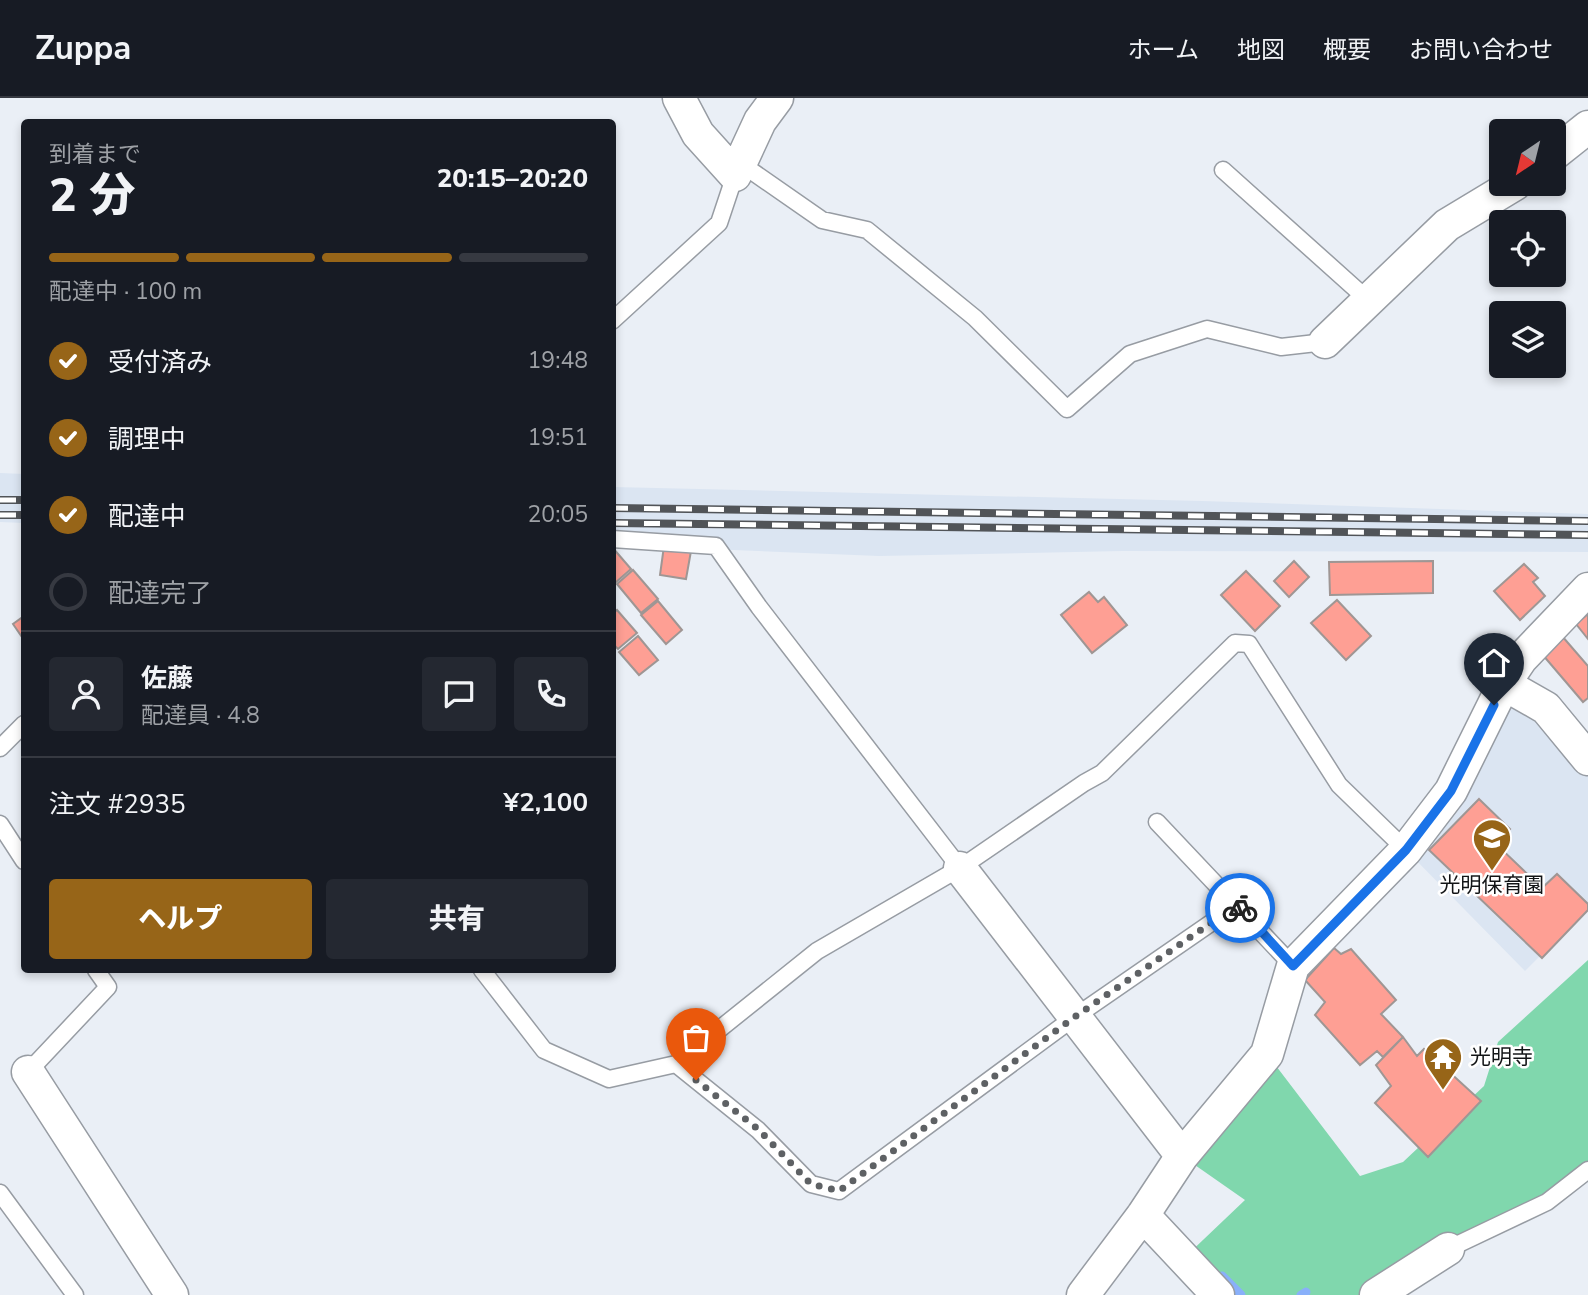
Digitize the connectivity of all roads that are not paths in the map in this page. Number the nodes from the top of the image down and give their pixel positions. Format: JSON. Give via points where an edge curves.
{"nodes":[{"id":1,"x":679,"y":98,"type":"edge"},
{"id":2,"x":777,"y":98,"type":"edge"},
{"id":3,"x":1588,"y":127,"type":"edge"},
{"id":4,"x":1566,"y":144,"type":"edge"},
{"id":5,"x":737,"y":169,"type":"junction"},
{"id":6,"x":1223,"y":170,"type":"dead end"},
{"id":7,"x":1494,"y":196,"type":"edge"},
{"id":8,"x":1368,"y":300,"type":"junction"},
{"id":9,"x":616,"y":317,"type":"edge"},
{"id":10,"x":1325,"y":342,"type":"joint"},
{"id":11,"x":616,"y":539,"type":"edge"},
{"id":12,"x":1588,"y":589,"type":"edge"},
{"id":13,"x":1504,"y":684,"type":"junction"},
{"id":14,"x":21,"y":727,"type":"edge"},
{"id":15,"x":0,"y":748,"type":"edge"},
{"id":16,"x":1588,"y":759,"type":"edge"},
{"id":17,"x":1157,"y":822,"type":"dead end"},
{"id":18,"x":0,"y":824,"type":"edge"},
{"id":19,"x":1406,"y":850,"type":"junction"},
{"id":20,"x":21,"y":856,"type":"edge"},
{"id":21,"x":960,"y":868,"type":"junction"},
{"id":22,"x":1237,"y":905,"type":"junction"},
{"id":23,"x":1293,"y":966,"type":"junction"},
{"id":24,"x":98,"y":973,"type":"edge"},
{"id":25,"x":484,"y":973,"type":"edge"},
{"id":26,"x":1076,"y":1016,"type":"junction"},
{"id":27,"x":676,"y":1064,"type":"junction"},
{"id":28,"x":28,"y":1072,"type":"joint"},
{"id":29,"x":1182,"y":1156,"type":"junction"},
{"id":30,"x":1588,"y":1170,"type":"edge"},
{"id":31,"x":0,"y":1193,"type":"edge"},
{"id":32,"x":1143,"y":1215,"type":"junction"},
{"id":33,"x":1448,"y":1249,"type":"joint"},
{"id":34,"x":75,"y":1295,"type":"edge"},
{"id":35,"x":172,"y":1295,"type":"edge"},
{"id":36,"x":1083,"y":1295,"type":"edge"},
{"id":37,"x":1218,"y":1295,"type":"edge"},
{"id":38,"x":1376,"y":1295,"type":"edge"}],
"edges":[{"from":1,"to":5,"type":"street","via":[[698,134]]},
{"from":2,"to":5,"type":"street","via":[[760,121]]},
{"from":3,"to":4,"type":"street"},
{"from":5,"to":9,"type":"lane","via":[[719,223]]},
{"from":5,"to":10,"type":"lane","via":[[822,220],[867,230],[975,318],[1067,409],[1130,354],[1207,329],[1281,347]]},
{"from":6,"to":8,"type":"lane"},
{"from":7,"to":8,"type":"street","via":[[1447,225]]},
{"from":8,"to":10,"type":"street"},
{"from":11,"to":21,"type":"lane","via":[[716,545]]},
{"from":12,"to":13,"type":"street","via":[[1521,659]]},
{"from":13,"to":16,"type":"street","via":[[1546,708]]},
{"from":13,"to":19,"type":"street","via":[[1451,791]]},
{"from":14,"to":15,"type":"lane"},
{"from":17,"to":22,"type":"lane"},
{"from":18,"to":20,"type":"lane"},
{"from":19,"to":21,"type":"lane","via":[[1339,785],[1249,644],[1235,643],[1102,773]]},
{"from":19,"to":23,"type":"street"},
{"from":21,"to":26,"type":"street"},
{"from":21,"to":27,"type":"lane","via":[[817,951]]},
{"from":22,"to":23,"type":"lane"},
{"from":22,"to":26,"type":"lane"},
{"from":23,"to":29,"type":"street","via":[[1267,1054]]},
{"from":24,"to":28,"type":"lane","via":[[108,987]]},
{"from":25,"to":27,"type":"lane","via":[[544,1050],[609,1079]]},
{"from":26,"to":27,"type":"lane","via":[[839,1191],[811,1184],[758,1129]]},
{"from":26,"to":29,"type":"street"},
{"from":28,"to":35,"type":"street"},
{"from":29,"to":32,"type":"street"},
{"from":30,"to":33,"type":"lane","via":[[1547,1202]]},
{"from":31,"to":34,"type":"lane"},
{"from":32,"to":36,"type":"street"},
{"from":32,"to":37,"type":"street"},
{"from":33,"to":38,"type":"street"}]}
